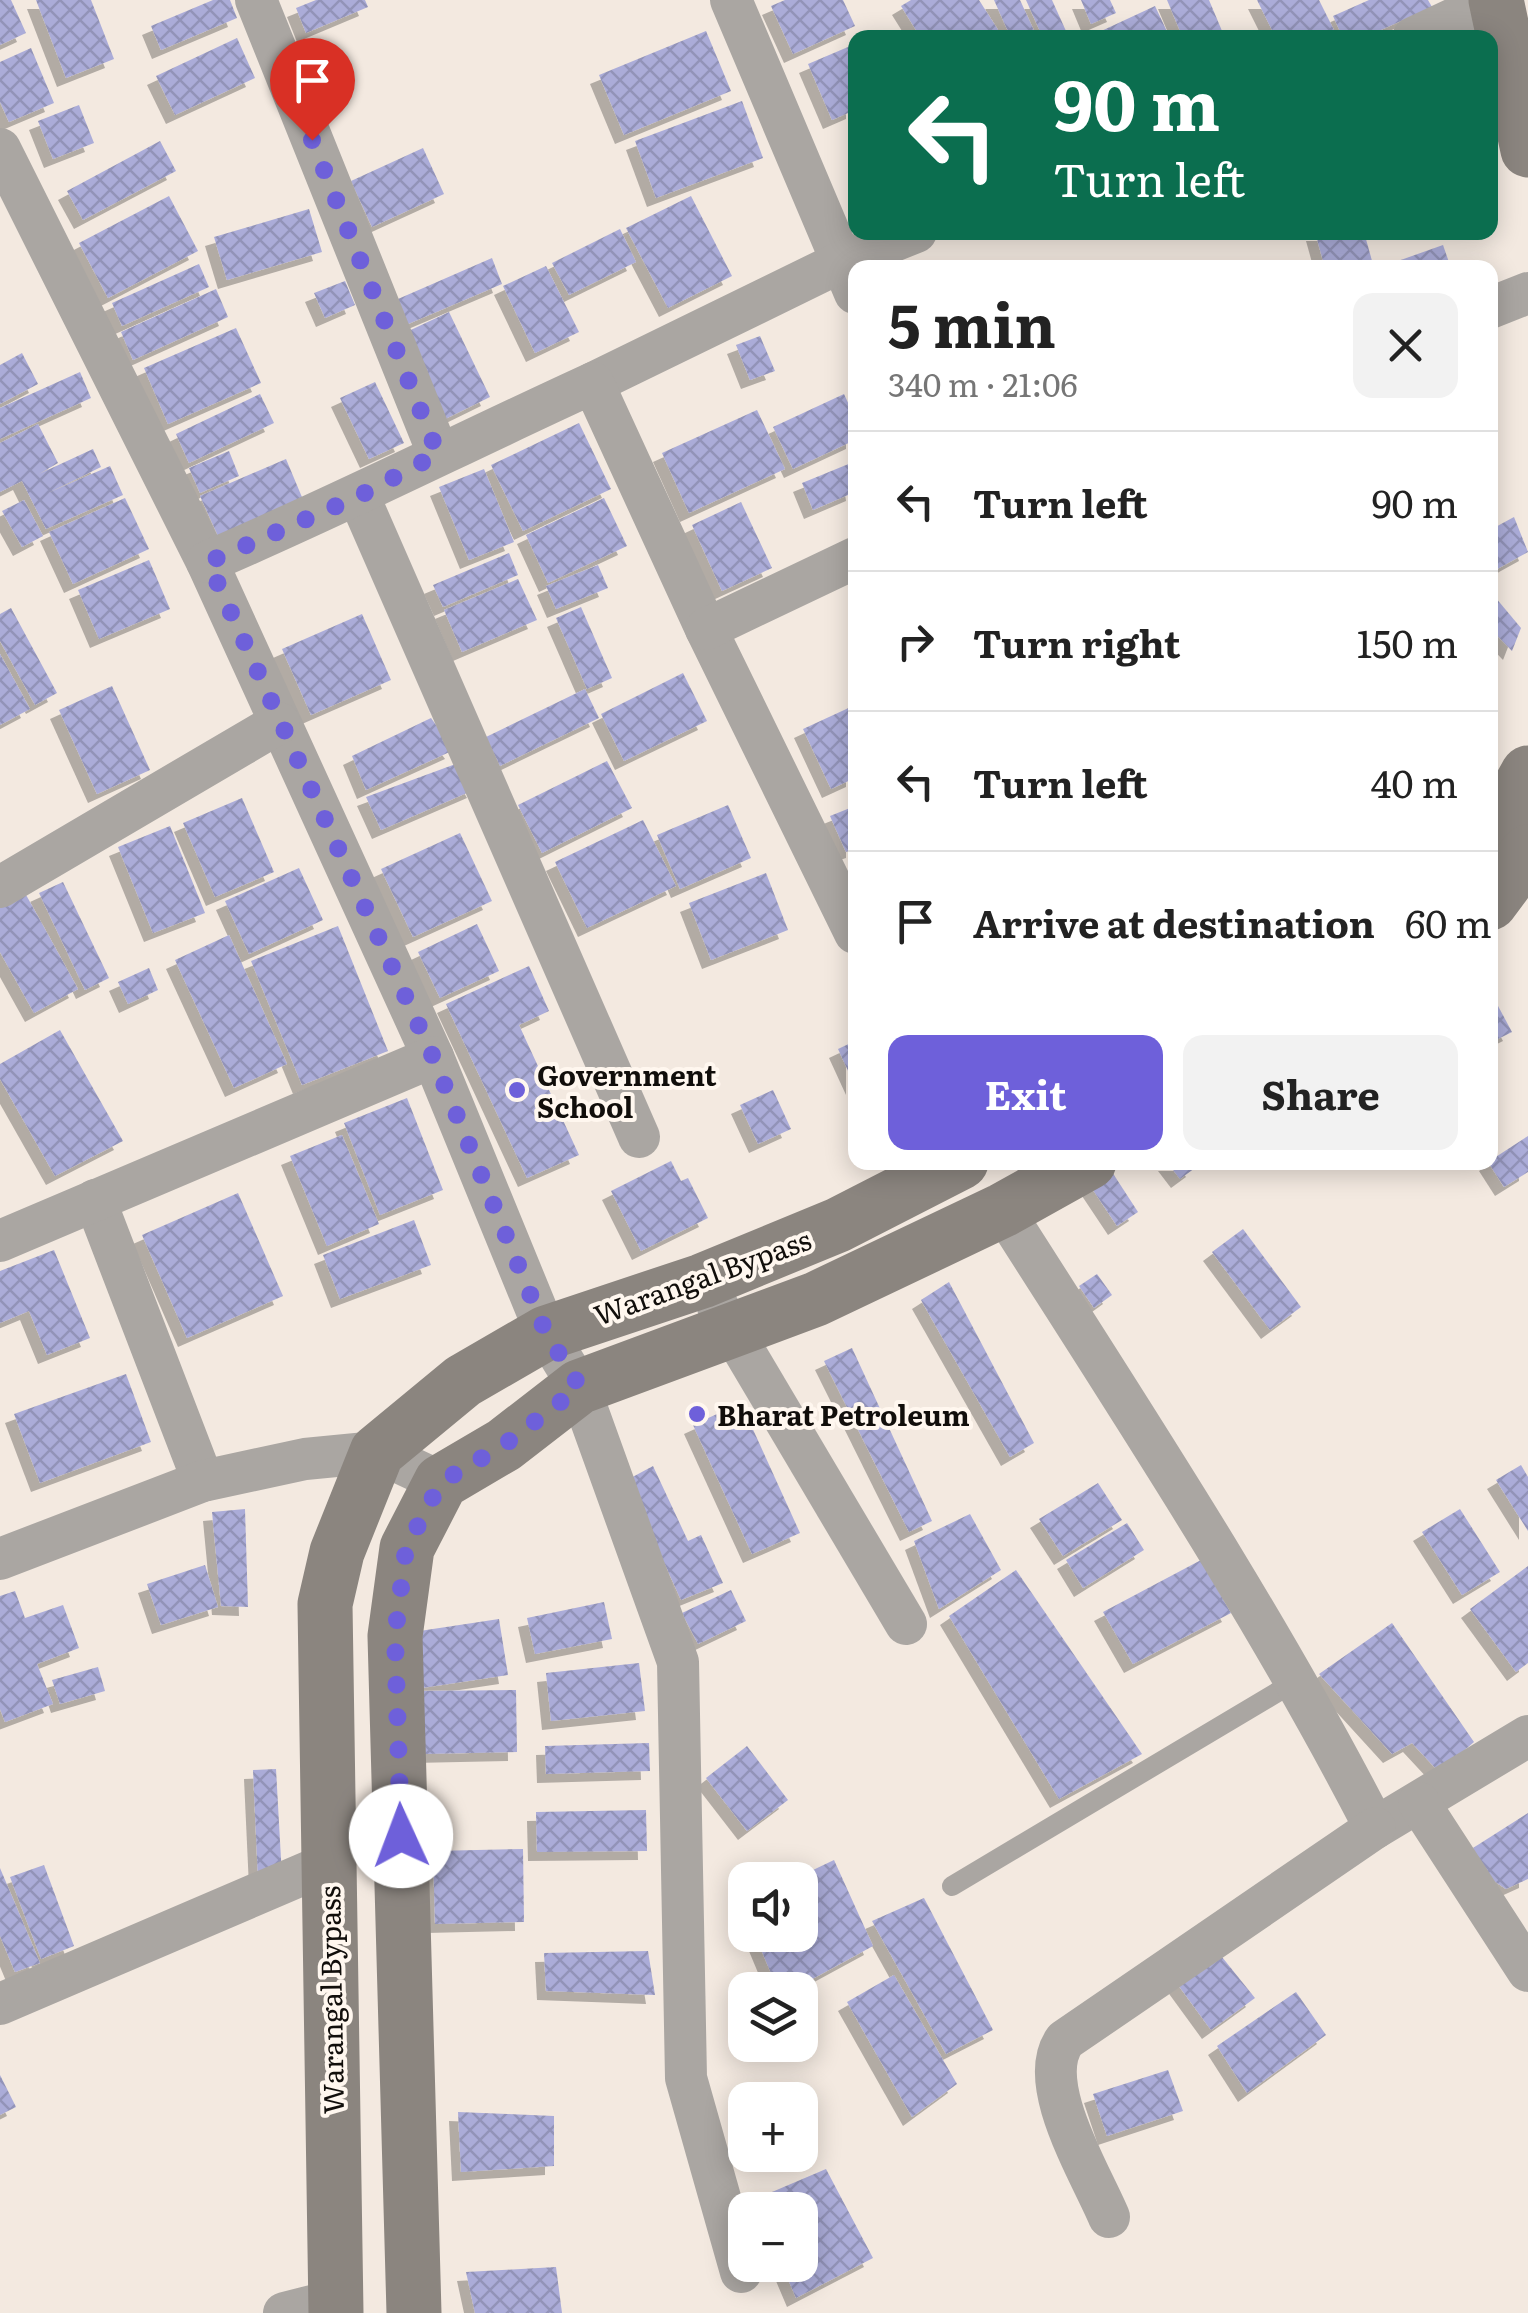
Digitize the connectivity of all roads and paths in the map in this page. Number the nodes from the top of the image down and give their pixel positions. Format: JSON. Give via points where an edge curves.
{"nodes":[{"id":1,"x":256,"y":0,"type":"edge"},
{"id":2,"x":732,"y":0,"type":"edge"},
{"id":3,"x":1495,"y":0,"type":"edge"},
{"id":4,"x":1430,"y":30,"type":"edge"},
{"id":5,"x":0,"y":149,"type":"edge"},
{"id":6,"x":1528,"y":150,"type":"edge"},
{"id":7,"x":904,"y":240,"type":"edge"},
{"id":8,"x":875,"y":260,"type":"edge"},
{"id":9,"x":848,"y":278,"type":"edge"},
{"id":10,"x":1528,"y":293,"type":"edge"},
{"id":11,"x":1498,"y":305,"type":"edge"},
{"id":12,"x":594,"y":383,"type":"junction"},
{"id":13,"x":438,"y":454,"type":"junction"},
{"id":14,"x":359,"y":496,"type":"junction"},
{"id":15,"x":848,"y":561,"type":"edge"},
{"id":16,"x":208,"y":562,"type":"junction"},
{"id":17,"x":706,"y":629,"type":"junction"},
{"id":18,"x":280,"y":723,"type":"junction"},
{"id":19,"x":1528,"y":774,"type":"edge"},
{"id":20,"x":1518,"y":853,"type":"edge"},
{"id":21,"x":0,"y":887,"type":"edge"},
{"id":22,"x":1498,"y":889,"type":"edge"},
{"id":23,"x":848,"y":919,"type":"edge"},
{"id":24,"x":433,"y":1057,"type":"junction"},
{"id":25,"x":639,"y":1137,"type":"dead end"},
{"id":26,"x":945,"y":1170,"type":"edge"},
{"id":27,"x":1075,"y":1170,"type":"edge"},
{"id":28,"x":95,"y":1200,"type":"junction"},
{"id":29,"x":1003,"y":1210,"type":"junction"},
{"id":30,"x":0,"y":1241,"type":"edge"},
{"id":31,"x":702,"y":1281,"type":"junction"},
{"id":32,"x":546,"y":1333,"type":"junction"},
{"id":33,"x":734,"y":1333,"type":"junction"},
{"id":34,"x":580,"y":1387,"type":"junction"},
{"id":35,"x":377,"y":1452,"type":"junction"},
{"id":36,"x":203,"y":1481,"type":"junction"},
{"id":37,"x":441,"y":1482,"type":"junction"},
{"id":38,"x":0,"y":1559,"type":"edge"},
{"id":39,"x":906,"y":1624,"type":"dead end"},
{"id":40,"x":1296,"y":1680,"type":"junction"},
{"id":41,"x":1528,"y":1736,"type":"edge"},
{"id":42,"x":1420,"y":1803,"type":"junction"},
{"id":43,"x":1375,"y":1828,"type":"junction"},
{"id":44,"x":327,"y":1864,"type":"junction"},
{"id":45,"x":952,"y":1886,"type":"dead end"},
{"id":46,"x":1528,"y":1971,"type":"edge"},
{"id":47,"x":0,"y":2004,"type":"edge"},
{"id":48,"x":1109,"y":2217,"type":"dead end"},
{"id":49,"x":728,"y":2229,"type":"edge"},
{"id":50,"x":336,"y":2306,"type":"edge"},
{"id":51,"x":284,"y":2313,"type":"edge"},
{"id":52,"x":414,"y":2313,"type":"edge"}],
"edges":[{"from":1,"to":13,"type":"street"},
{"from":2,"to":9,"type":"street"},
{"from":3,"to":4,"type":"street"},
{"from":3,"to":6,"type":"main road"},
{"from":5,"to":16,"type":"street"},
{"from":7,"to":8,"type":"street"},
{"from":9,"to":12,"type":"street"},
{"from":10,"to":11,"type":"street"},
{"from":12,"to":13,"type":"street"},
{"from":12,"to":17,"type":"street"},
{"from":13,"to":14,"type":"street"},
{"from":14,"to":16,"type":"street"},
{"from":14,"to":25,"type":"street"},
{"from":15,"to":17,"type":"street"},
{"from":16,"to":18,"type":"street"},
{"from":17,"to":23,"type":"street"},
{"from":18,"to":21,"type":"street"},
{"from":18,"to":24,"type":"street"},
{"from":19,"to":20,"type":"main road"},
{"from":20,"to":22,"type":"main road"},
{"from":24,"to":28,"type":"street"},
{"from":24,"to":32,"type":"street"},
{"from":26,"to":31,"type":"main road","name":"Warangal Bypass","via":[[838,1225]]},
{"from":27,"to":29,"type":"main road"},
{"from":28,"to":30,"type":"street"},
{"from":28,"to":36,"type":"street"},
{"from":29,"to":33,"type":"main road"},
{"from":29,"to":40,"type":"street"},
{"from":31,"to":32,"type":"main road","name":"Warangal Bypass"},
{"from":31,"to":33,"type":"street"},
{"from":32,"to":34,"type":"street"},
{"from":32,"to":35,"type":"main road","name":"Warangal Bypass","via":[[462,1381]]},
{"from":33,"to":34,"type":"main road"},
{"from":33,"to":39,"type":"street"},
{"from":34,"to":37,"type":"main road","via":[[504,1445]]},
{"from":34,"to":49,"type":"street","via":[[678,1662],[686,2078]]},
{"from":35,"to":36,"type":"street"},
{"from":35,"to":37,"type":"street"},
{"from":35,"to":44,"type":"main road","name":"Warangal Bypass","via":[[337,1552],[325,1604]]},
{"from":36,"to":38,"type":"street"},
{"from":37,"to":52,"type":"main road","via":[[406,1548],[395,1636]]},
{"from":40,"to":43,"type":"street"},
{"from":40,"to":45,"type":"lane"},
{"from":41,"to":42,"type":"street"},
{"from":42,"to":43,"type":"street"},
{"from":42,"to":46,"type":"street"},
{"from":43,"to":48,"type":"street","via":[[1065,2040],[1054,2055],[1054,2086]]},
{"from":44,"to":47,"type":"street"},
{"from":44,"to":50,"type":"main road","name":"Warangal Bypass"},
{"from":50,"to":51,"type":"street"}]}
